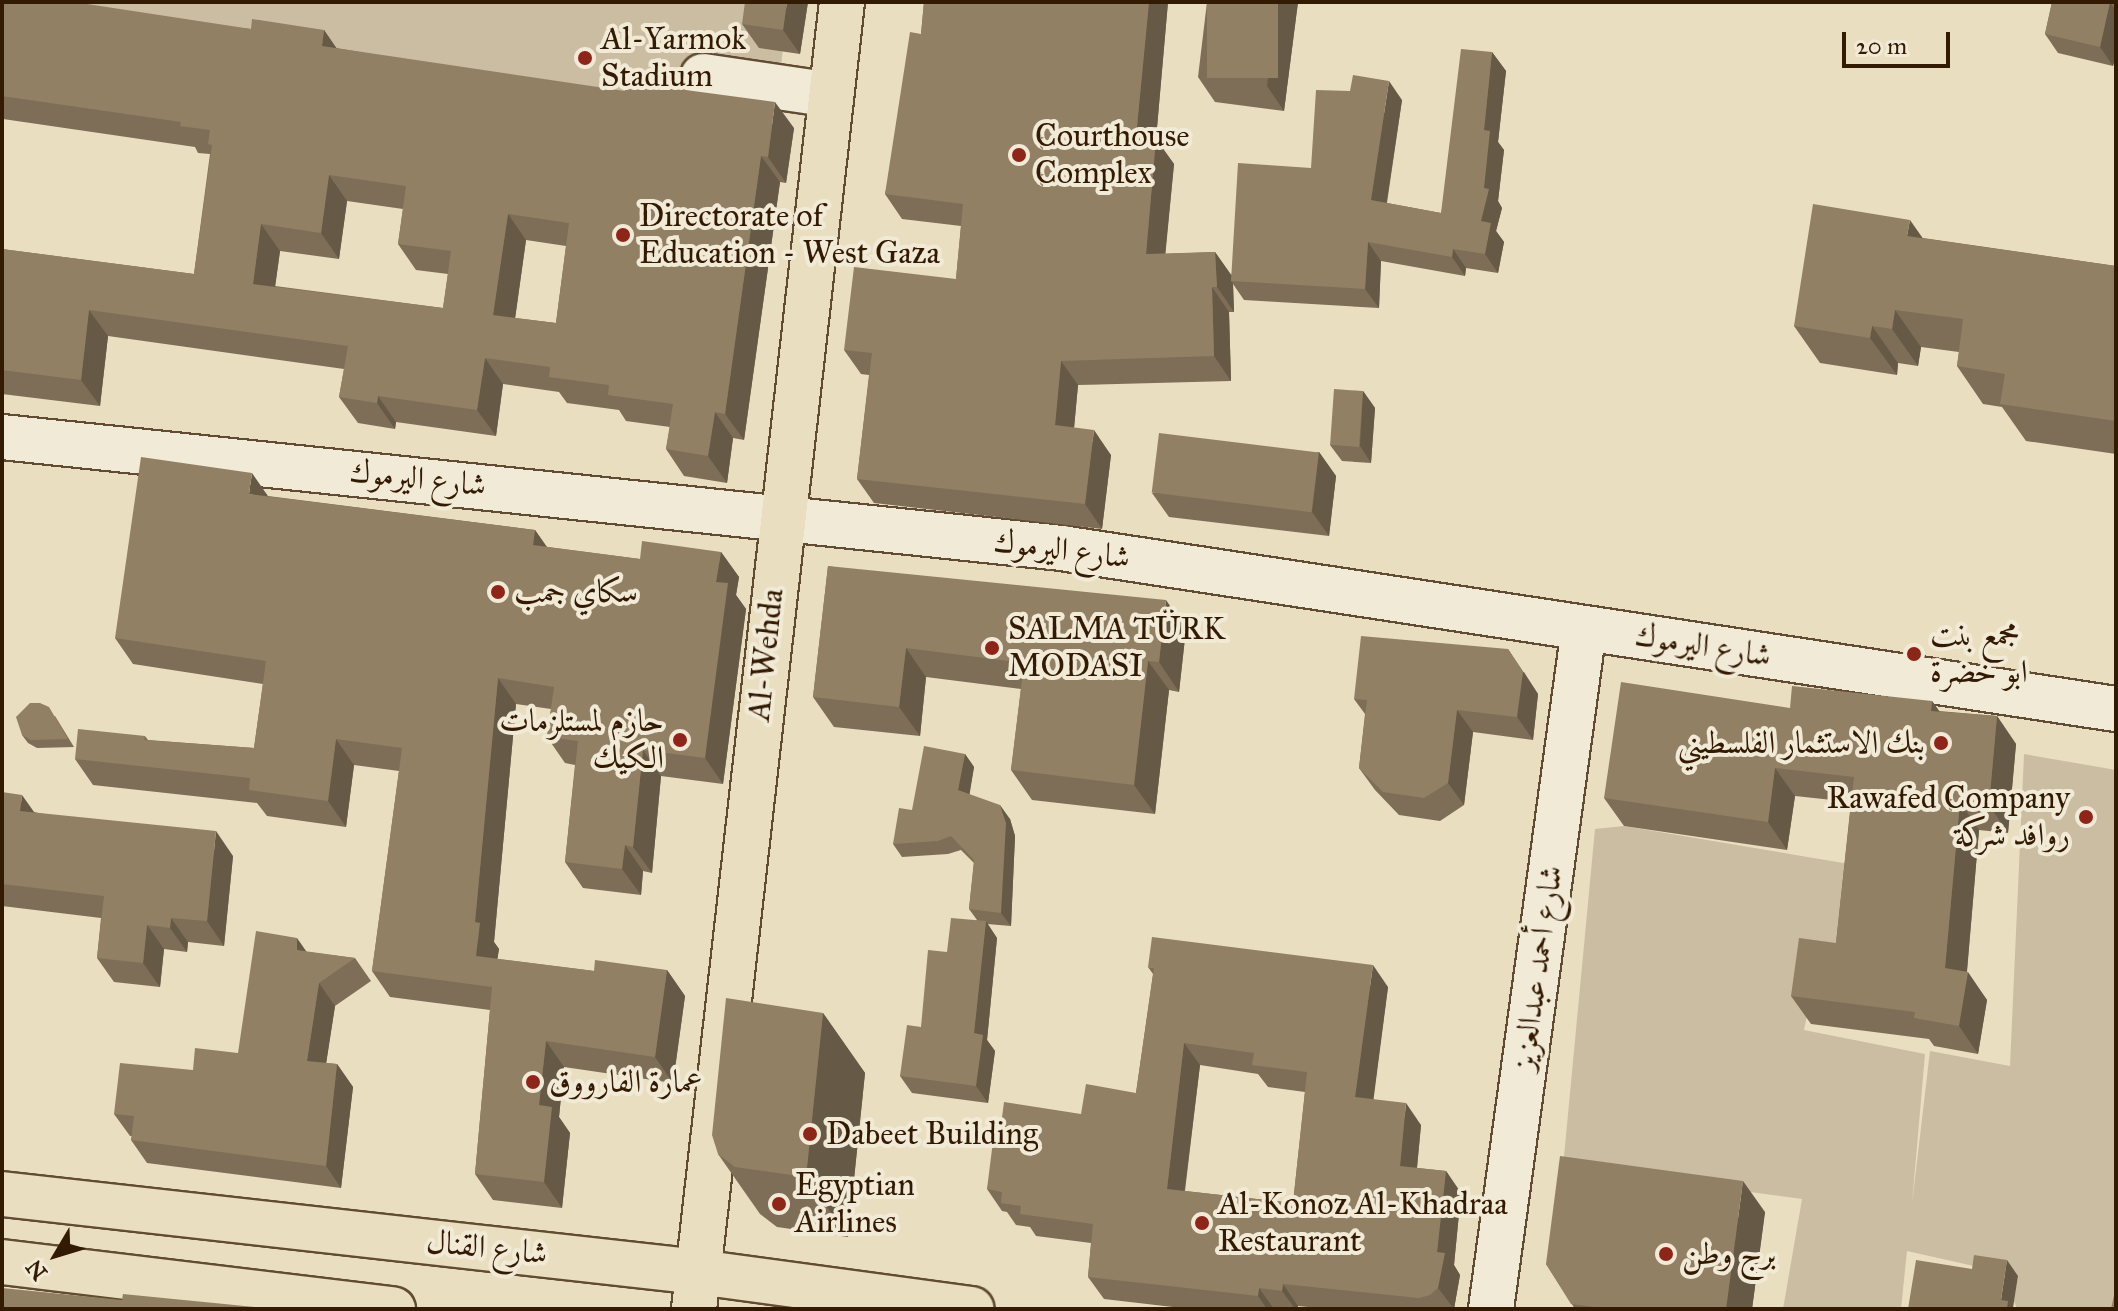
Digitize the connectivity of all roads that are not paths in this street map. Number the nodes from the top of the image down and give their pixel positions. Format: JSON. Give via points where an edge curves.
{"nodes":[{"id":1,"x":842,"y":2,"type":"edge"},
{"id":2,"x":703,"y":76,"type":"dead end"},
{"id":3,"x":831,"y":95,"type":"junction"},
{"id":4,"x":2,"y":437,"type":"edge"},
{"id":5,"x":781,"y":518,"type":"junction"},
{"id":6,"x":1584,"y":628,"type":"junction"},
{"id":7,"x":2116,"y":709,"type":"edge"},
{"id":8,"x":2,"y":1194,"type":"edge"},
{"id":9,"x":2,"y":1262,"type":"edge"},
{"id":10,"x":696,"y":1290,"type":"edge"},
{"id":11,"x":393,"y":1309,"type":"edge"},
{"id":12,"x":972,"y":1309,"type":"edge"},
{"id":13,"x":1491,"y":1309,"type":"edge"}],
"edges":[{"from":1,"to":3,"type":"main road","name":"Al-Wehda"},
{"from":2,"to":3,"type":"street"},
{"from":3,"to":5,"type":"main road","name":"Al-Wehda"},
{"from":4,"to":5,"type":"street","name":"شارع اليرموك"},
{"from":5,"to":6,"type":"street","name":"شارع اليرموك","via":[[1061,548]]},
{"from":5,"to":10,"type":"main road","name":"Al-Wehda"},
{"from":6,"to":7,"type":"street","name":"شارع اليرموك"},
{"from":6,"to":13,"type":"street","name":"شارع أحمد عبدالعزيز"},
{"from":8,"to":10,"type":"main road","name":"شارع القنال"},
{"from":9,"to":11,"type":"main road"},
{"from":10,"to":12,"type":"main road","name":"شارع القنال"}]}
